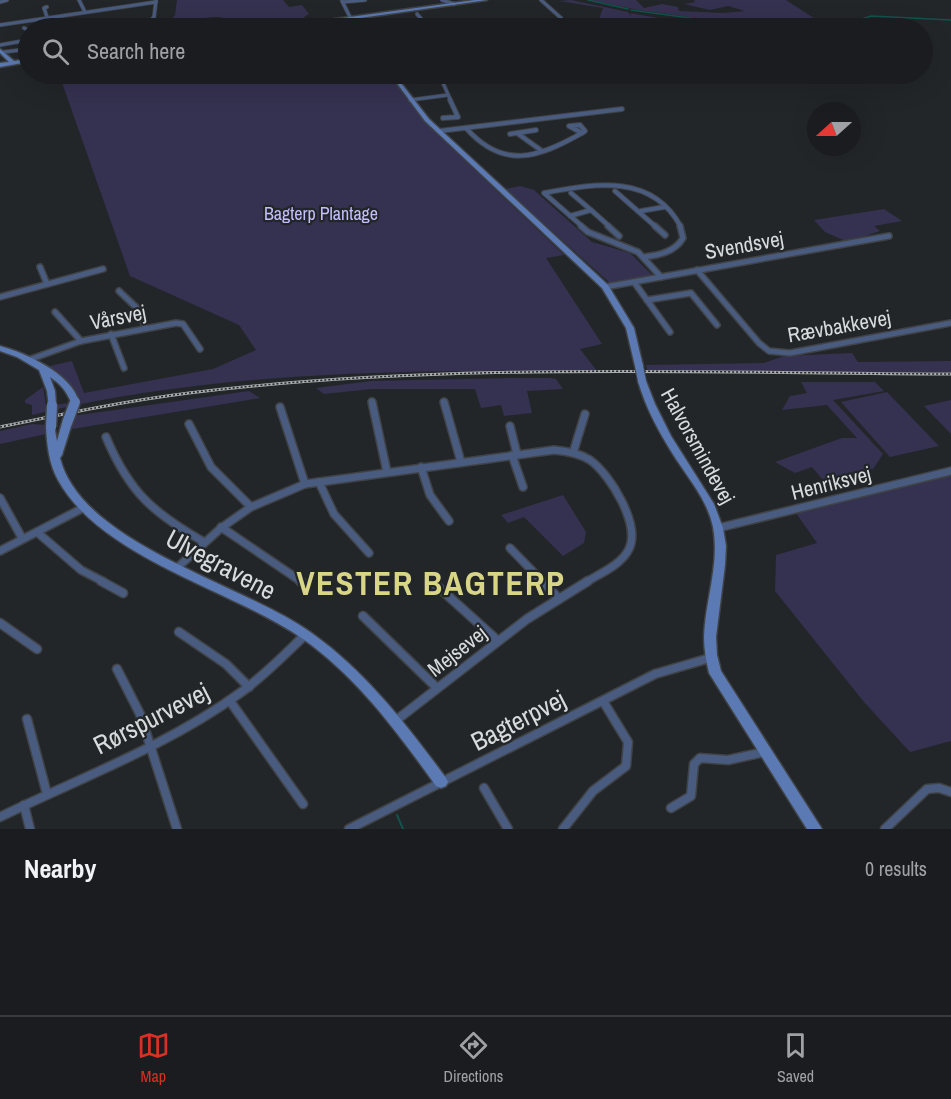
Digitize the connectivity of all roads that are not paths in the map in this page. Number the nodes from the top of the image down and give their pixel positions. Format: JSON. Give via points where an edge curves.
{"nodes":[{"id":1,"x":7,"y":0,"type":"edge"},
{"id":2,"x":80,"y":0,"type":"edge"},
{"id":3,"x":118,"y":0,"type":"edge"},
{"id":4,"x":365,"y":0,"type":"edge"},
{"id":5,"x":485,"y":0,"type":"edge"},
{"id":6,"x":541,"y":0,"type":"edge"},
{"id":7,"x":156,"y":1,"type":"edge"},
{"id":8,"x":342,"y":1,"type":"edge"},
{"id":9,"x":443,"y":1,"type":"edge"},
{"id":10,"x":0,"y":2,"type":"edge"},
{"id":11,"x":454,"y":4,"type":"junction"},
{"id":12,"x":46,"y":7,"type":"dead end"},
{"id":13,"x":122,"y":7,"type":"junction"},
{"id":14,"x":106,"y":9,"type":"junction"},
{"id":15,"x":85,"y":12,"type":"junction"},
{"id":16,"x":416,"y":12,"type":"junction"},
{"id":17,"x":67,"y":15,"type":"junction"},
{"id":18,"x":109,"y":16,"type":"dead end"},
{"id":19,"x":47,"y":17,"type":"junction"},
{"id":20,"x":41,"y":18,"type":"edge"},
{"id":21,"x":68,"y":18,"type":"edge"},
{"id":22,"x":152,"y":18,"type":"edge"},
{"id":23,"x":351,"y":18,"type":"joint"},
{"id":24,"x":421,"y":18,"type":"edge"},
{"id":25,"x":561,"y":18,"type":"dead end"},
{"id":26,"x":18,"y":22,"type":"edge"},
{"id":27,"x":0,"y":25,"type":"edge"},
{"id":28,"x":18,"y":43,"type":"edge"},
{"id":29,"x":1,"y":49,"type":"edge"},
{"id":30,"x":18,"y":49,"type":"edge"},
{"id":31,"x":18,"y":62,"type":"edge"},
{"id":32,"x":13,"y":63,"type":"junction"},
{"id":33,"x":0,"y":65,"type":"edge"},
{"id":34,"x":399,"y":84,"type":"edge"},
{"id":35,"x":443,"y":84,"type":"edge"},
{"id":36,"x":448,"y":95,"type":"junction"},
{"id":37,"x":410,"y":100,"type":"junction"},
{"id":38,"x":622,"y":109,"type":"dead end"},
{"id":39,"x":443,"y":118,"type":"dead end"},
{"id":40,"x":466,"y":128,"type":"junction"},
{"id":41,"x":536,"y":130,"type":"dead end"},
{"id":42,"x":439,"y":131,"type":"junction"},
{"id":43,"x":517,"y":133,"type":"junction"},
{"id":44,"x":582,"y":133,"type":"dead end"},
{"id":45,"x":510,"y":134,"type":"dead end"},
{"id":46,"x":542,"y":151,"type":"junction"},
{"id":47,"x":615,"y":191,"type":"dead end"},
{"id":48,"x":571,"y":193,"type":"dead end"},
{"id":49,"x":664,"y":207,"type":"junction"},
{"id":50,"x":591,"y":210,"type":"junction"},
{"id":51,"x":641,"y":211,"type":"junction"},
{"id":52,"x":570,"y":216,"type":"junction"},
{"id":53,"x":665,"y":235,"type":"dead end"},
{"id":54,"x":619,"y":236,"type":"dead end"},
{"id":55,"x":889,"y":236,"type":"dead end"},
{"id":56,"x":644,"y":257,"type":"junction"},
{"id":57,"x":40,"y":267,"type":"dead end"},
{"id":58,"x":103,"y":269,"type":"dead end"},
{"id":59,"x":697,"y":270,"type":"junction"},
{"id":60,"x":661,"y":277,"type":"junction"},
{"id":61,"x":634,"y":282,"type":"junction"},
{"id":62,"x":47,"y":284,"type":"junction"},
{"id":63,"x":605,"y":287,"type":"junction"},
{"id":64,"x":119,"y":291,"type":"dead end"},
{"id":65,"x":0,"y":297,"type":"edge"},
{"id":66,"x":647,"y":300,"type":"junction"},
{"id":67,"x":55,"y":312,"type":"dead end"},
{"id":68,"x":951,"y":323,"type":"edge"},
{"id":69,"x":717,"y":325,"type":"dead end"},
{"id":70,"x":145,"y":327,"type":"junction"},
{"id":71,"x":670,"y":332,"type":"dead end"},
{"id":72,"x":111,"y":334,"type":"junction"},
{"id":73,"x":81,"y":341,"type":"junction"},
{"id":74,"x":0,"y":348,"type":"edge"},
{"id":75,"x":200,"y":350,"type":"dead end"},
{"id":76,"x":32,"y":359,"type":"junction"},
{"id":77,"x":124,"y":368,"type":"dead end"},
{"id":78,"x":43,"y":370,"type":"junction"},
{"id":79,"x":372,"y":402,"type":"dead end"},
{"id":80,"x":444,"y":402,"type":"dead end"},
{"id":81,"x":280,"y":407,"type":"dead end"},
{"id":82,"x":585,"y":414,"type":"dead end"},
{"id":83,"x":189,"y":424,"type":"dead end"},
{"id":84,"x":510,"y":426,"type":"dead end"},
{"id":85,"x":106,"y":437,"type":"dead end"},
{"id":86,"x":573,"y":453,"type":"junction"},
{"id":87,"x":515,"y":454,"type":"junction"},
{"id":88,"x":461,"y":462,"type":"junction"},
{"id":89,"x":57,"y":464,"type":"junction"},
{"id":90,"x":421,"y":468,"type":"junction"},
{"id":91,"x":951,"y":471,"type":"edge"},
{"id":92,"x":387,"y":472,"type":"junction"},
{"id":93,"x":319,"y":482,"type":"junction"},
{"id":94,"x":304,"y":484,"type":"junction"},
{"id":95,"x":523,"y":487,"type":"dead end"},
{"id":96,"x":0,"y":498,"type":"edge"},
{"id":97,"x":249,"y":506,"type":"junction"},
{"id":98,"x":83,"y":508,"type":"junction"},
{"id":99,"x":449,"y":521,"type":"dead end"},
{"id":100,"x":221,"y":527,"type":"junction"},
{"id":101,"x":718,"y":528,"type":"junction"},
{"id":102,"x":37,"y":532,"type":"junction"},
{"id":103,"x":22,"y":538,"type":"junction"},
{"id":104,"x":204,"y":542,"type":"junction"},
{"id":105,"x":510,"y":548,"type":"dead end"},
{"id":106,"x":0,"y":551,"type":"edge"},
{"id":107,"x":369,"y":553,"type":"dead end"},
{"id":108,"x":178,"y":567,"type":"junction"},
{"id":109,"x":304,"y":584,"type":"dead end"},
{"id":110,"x":436,"y":585,"type":"dead end"},
{"id":111,"x":123,"y":593,"type":"dead end"},
{"id":112,"x":560,"y":598,"type":"junction"},
{"id":113,"x":363,"y":616,"type":"dead end"},
{"id":114,"x":0,"y":623,"type":"edge"},
{"id":115,"x":179,"y":632,"type":"dead end"},
{"id":116,"x":305,"y":635,"type":"junction"},
{"id":117,"x":497,"y":640,"type":"junction"},
{"id":118,"x":37,"y":649,"type":"dead end"},
{"id":119,"x":710,"y":658,"type":"junction"},
{"id":120,"x":117,"y":669,"type":"dead end"},
{"id":121,"x":249,"y":687,"type":"junction"},
{"id":122,"x":437,"y":688,"type":"junction"},
{"id":123,"x":230,"y":701,"type":"junction"},
{"id":124,"x":603,"y":701,"type":"junction"},
{"id":125,"x":27,"y":719,"type":"dead end"},
{"id":126,"x":393,"y":722,"type":"junction"},
{"id":127,"x":150,"y":743,"type":"junction"},
{"id":128,"x":765,"y":752,"type":"junction"},
{"id":129,"x":441,"y":782,"type":"junction"},
{"id":130,"x":484,"y":788,"type":"dead end"},
{"id":131,"x":951,"y":792,"type":"edge"},
{"id":132,"x":47,"y":794,"type":"junction"},
{"id":133,"x":303,"y":804,"type":"dead end"},
{"id":134,"x":24,"y":805,"type":"junction"},
{"id":135,"x":671,"y":808,"type":"dead end"},
{"id":136,"x":0,"y":817,"type":"edge"},
{"id":137,"x":30,"y":829,"type":"edge"},
{"id":138,"x":177,"y":829,"type":"edge"},
{"id":139,"x":349,"y":829,"type":"edge"},
{"id":140,"x":508,"y":829,"type":"edge"},
{"id":141,"x":563,"y":829,"type":"edge"},
{"id":142,"x":815,"y":829,"type":"edge"},
{"id":143,"x":885,"y":829,"type":"edge"}],
"edges":[{"from":1,"to":10,"type":"street"},
{"from":2,"to":15,"type":"street"},
{"from":3,"to":13,"type":"street"},
{"from":4,"to":8,"type":"street"},
{"from":5,"to":11,"type":"street"},
{"from":6,"to":25,"type":"street"},
{"from":7,"to":13,"type":"street"},
{"from":7,"to":22,"type":"street"},
{"from":8,"to":23,"type":"street"},
{"from":9,"to":11,"type":"street"},
{"from":11,"to":16,"type":"street"},
{"from":12,"to":19,"type":"street"},
{"from":13,"to":14,"type":"street"},
{"from":14,"to":15,"type":"street"},
{"from":14,"to":18,"type":"street"},
{"from":15,"to":17,"type":"street"},
{"from":16,"to":23,"type":"street"},
{"from":16,"to":24,"type":"street"},
{"from":17,"to":19,"type":"street"},
{"from":17,"to":21,"type":"street"},
{"from":19,"to":20,"type":"street"},
{"from":26,"to":27,"type":"street"},
{"from":28,"to":29,"type":"street"},
{"from":29,"to":30,"type":"street"},
{"from":29,"to":32,"type":"street"},
{"from":31,"to":32,"type":"street"},
{"from":32,"to":33,"type":"street"},
{"from":34,"to":37,"type":"street","name":"Halvorsmindevej"},
{"from":35,"to":36,"type":"street"},
{"from":36,"to":37,"type":"street"},
{"from":36,"to":39,"type":"street","via":[[458,117]]},
{"from":37,"to":42,"type":"street","name":"Halvorsmindevej"},
{"from":38,"to":40,"type":"street"},
{"from":40,"to":42,"type":"street"},
{"from":40,"to":46,"type":"street","via":[[487,150],[497,154],[518,156]]},
{"from":41,"to":43,"type":"street"},
{"from":42,"to":63,"type":"street","name":"Halvorsmindevej"},
{"from":43,"to":45,"type":"street"},
{"from":43,"to":46,"type":"street"},
{"from":44,"to":46,"type":"street"},
{"from":47,"to":51,"type":"street"},
{"from":48,"to":50,"type":"street"},
{"from":49,"to":51,"type":"street"},
{"from":49,"to":52,"type":"street","via":[[641,190],[617,184],[544,193]]},
{"from":49,"to":56,"type":"street","via":[[680,222],[683,238],[667,253]]},
{"from":50,"to":52,"type":"street"},
{"from":50,"to":54,"type":"street"},
{"from":51,"to":53,"type":"street"},
{"from":52,"to":56,"type":"street","via":[[596,237]]},
{"from":55,"to":59,"type":"street","name":"Svendsvej"},
{"from":56,"to":60,"type":"street"},
{"from":57,"to":62,"type":"street"},
{"from":58,"to":62,"type":"street"},
{"from":59,"to":60,"type":"street","name":"Svendsvej"},
{"from":59,"to":68,"type":"street","name":"Rævbakkevej","via":[[759,344],[778,353]]},
{"from":60,"to":61,"type":"street","name":"Svendsvej"},
{"from":61,"to":63,"type":"street","name":"Svendsvej"},
{"from":61,"to":66,"type":"street"},
{"from":62,"to":65,"type":"street"},
{"from":63,"to":101,"type":"street","name":"Halvorsmindevej","bridge":true,"via":[[630,328],[654,415],[708,502]]},
{"from":64,"to":70,"type":"street","via":[[139,310]]},
{"from":66,"to":69,"type":"street","via":[[691,293]]},
{"from":66,"to":71,"type":"street"},
{"from":67,"to":73,"type":"street"},
{"from":70,"to":72,"type":"street","name":"Vårsvej"},
{"from":70,"to":75,"type":"street","name":"Vårsvej","via":[[180,323]]},
{"from":72,"to":73,"type":"street","name":"Vårsvej"},
{"from":72,"to":77,"type":"street"},
{"from":73,"to":76,"type":"street","name":"Vårsvej"},
{"from":74,"to":76,"type":"street","name":"Ulvegravene"},
{"from":76,"to":78,"type":"street","name":"Ulvegravene"},
{"from":78,"to":89,"type":"street","name":"Ulvegravene","bridge":true,"via":[[51,391]]},
{"from":78,"to":89,"type":"street","name":"Ulvegravene","bridge":true,"via":[[74,391],[75,402],[59,444]]},
{"from":79,"to":92,"type":"street"},
{"from":80,"to":88,"type":"street"},
{"from":81,"to":94,"type":"street"},
{"from":82,"to":86,"type":"street"},
{"from":83,"to":97,"type":"street","via":[[211,467]]},
{"from":84,"to":87,"type":"street"},
{"from":85,"to":104,"type":"street","via":[[120,471],[137,497],[168,522]]},
{"from":86,"to":87,"type":"street","name":"Mejsevej","via":[[550,450]]},
{"from":86,"to":112,"type":"street","name":"Mejsevej","via":[[604,474],[630,522],[632,534],[627,554],[620,561]]},
{"from":87,"to":88,"type":"street","name":"Mejsevej"},
{"from":87,"to":95,"type":"street"},
{"from":88,"to":90,"type":"street","name":"Mejsevej"},
{"from":89,"to":98,"type":"street","name":"Ulvegravene","via":[[62,479]]},
{"from":90,"to":92,"type":"street","name":"Mejsevej"},
{"from":90,"to":99,"type":"street","via":[[430,495]]},
{"from":91,"to":101,"type":"street","name":"Henriksvej"},
{"from":92,"to":93,"type":"street","name":"Mejsevej"},
{"from":93,"to":94,"type":"street","name":"Mejsevej"},
{"from":93,"to":107,"type":"street","via":[[334,514]]},
{"from":94,"to":97,"type":"street","name":"Mejsevej"},
{"from":96,"to":103,"type":"street"},
{"from":97,"to":100,"type":"street","name":"Mejsevej"},
{"from":98,"to":102,"type":"street"},
{"from":98,"to":108,"type":"street","name":"Ulvegravene","via":[[126,540]]},
{"from":100,"to":104,"type":"street","name":"Mejsevej"},
{"from":100,"to":109,"type":"street"},
{"from":101,"to":119,"type":"street","name":"Halvorsmindevej","via":[[721,554],[709,636]]},
{"from":102,"to":103,"type":"street"},
{"from":102,"to":111,"type":"street","via":[[81,570]]},
{"from":103,"to":106,"type":"street"},
{"from":104,"to":108,"type":"street","name":"Mejsevej"},
{"from":105,"to":112,"type":"street"},
{"from":108,"to":116,"type":"street","name":"Ulvegravene"},
{"from":110,"to":117,"type":"street"},
{"from":112,"to":117,"type":"street","name":"Mejsevej"},
{"from":113,"to":122,"type":"street"},
{"from":114,"to":118,"type":"street"},
{"from":115,"to":121,"type":"street","via":[[226,664]]},
{"from":116,"to":121,"type":"street","name":"Rørspurvevej"},
{"from":116,"to":126,"type":"street","name":"Ulvegravene","via":[[356,677]]},
{"from":117,"to":122,"type":"street","name":"Mejsevej"},
{"from":119,"to":124,"type":"street","name":"Bagterpvej","via":[[672,667]]},
{"from":119,"to":128,"type":"street","name":"Halvorsmindevej","via":[[722,686]]},
{"from":120,"to":127,"type":"street"},
{"from":121,"to":123,"type":"street","name":"Rørspurvevej"},
{"from":122,"to":126,"type":"street","name":"Mejsevej"},
{"from":123,"to":127,"type":"street","name":"Rørspurvevej"},
{"from":123,"to":133,"type":"street"},
{"from":124,"to":129,"type":"street","name":"Bagterpvej"},
{"from":124,"to":141,"type":"street","via":[[628,742],[627,766],[593,791]]},
{"from":125,"to":132,"type":"street"},
{"from":126,"to":129,"type":"street","name":"Ulvegravene"},
{"from":127,"to":132,"type":"street","name":"Rørspurvevej"},
{"from":127,"to":138,"type":"street"},
{"from":128,"to":135,"type":"street","via":[[728,760],[700,758],[694,764],[691,796]]},
{"from":128,"to":142,"type":"street","name":"Halvorsmindevej"},
{"from":129,"to":139,"type":"street","name":"Bagterpvej"},
{"from":130,"to":140,"type":"street"},
{"from":131,"to":143,"type":"street","via":[[927,789]]},
{"from":132,"to":134,"type":"street","name":"Rørspurvevej"},
{"from":134,"to":136,"type":"street","name":"Rørspurvevej"},
{"from":134,"to":137,"type":"street"}]}
